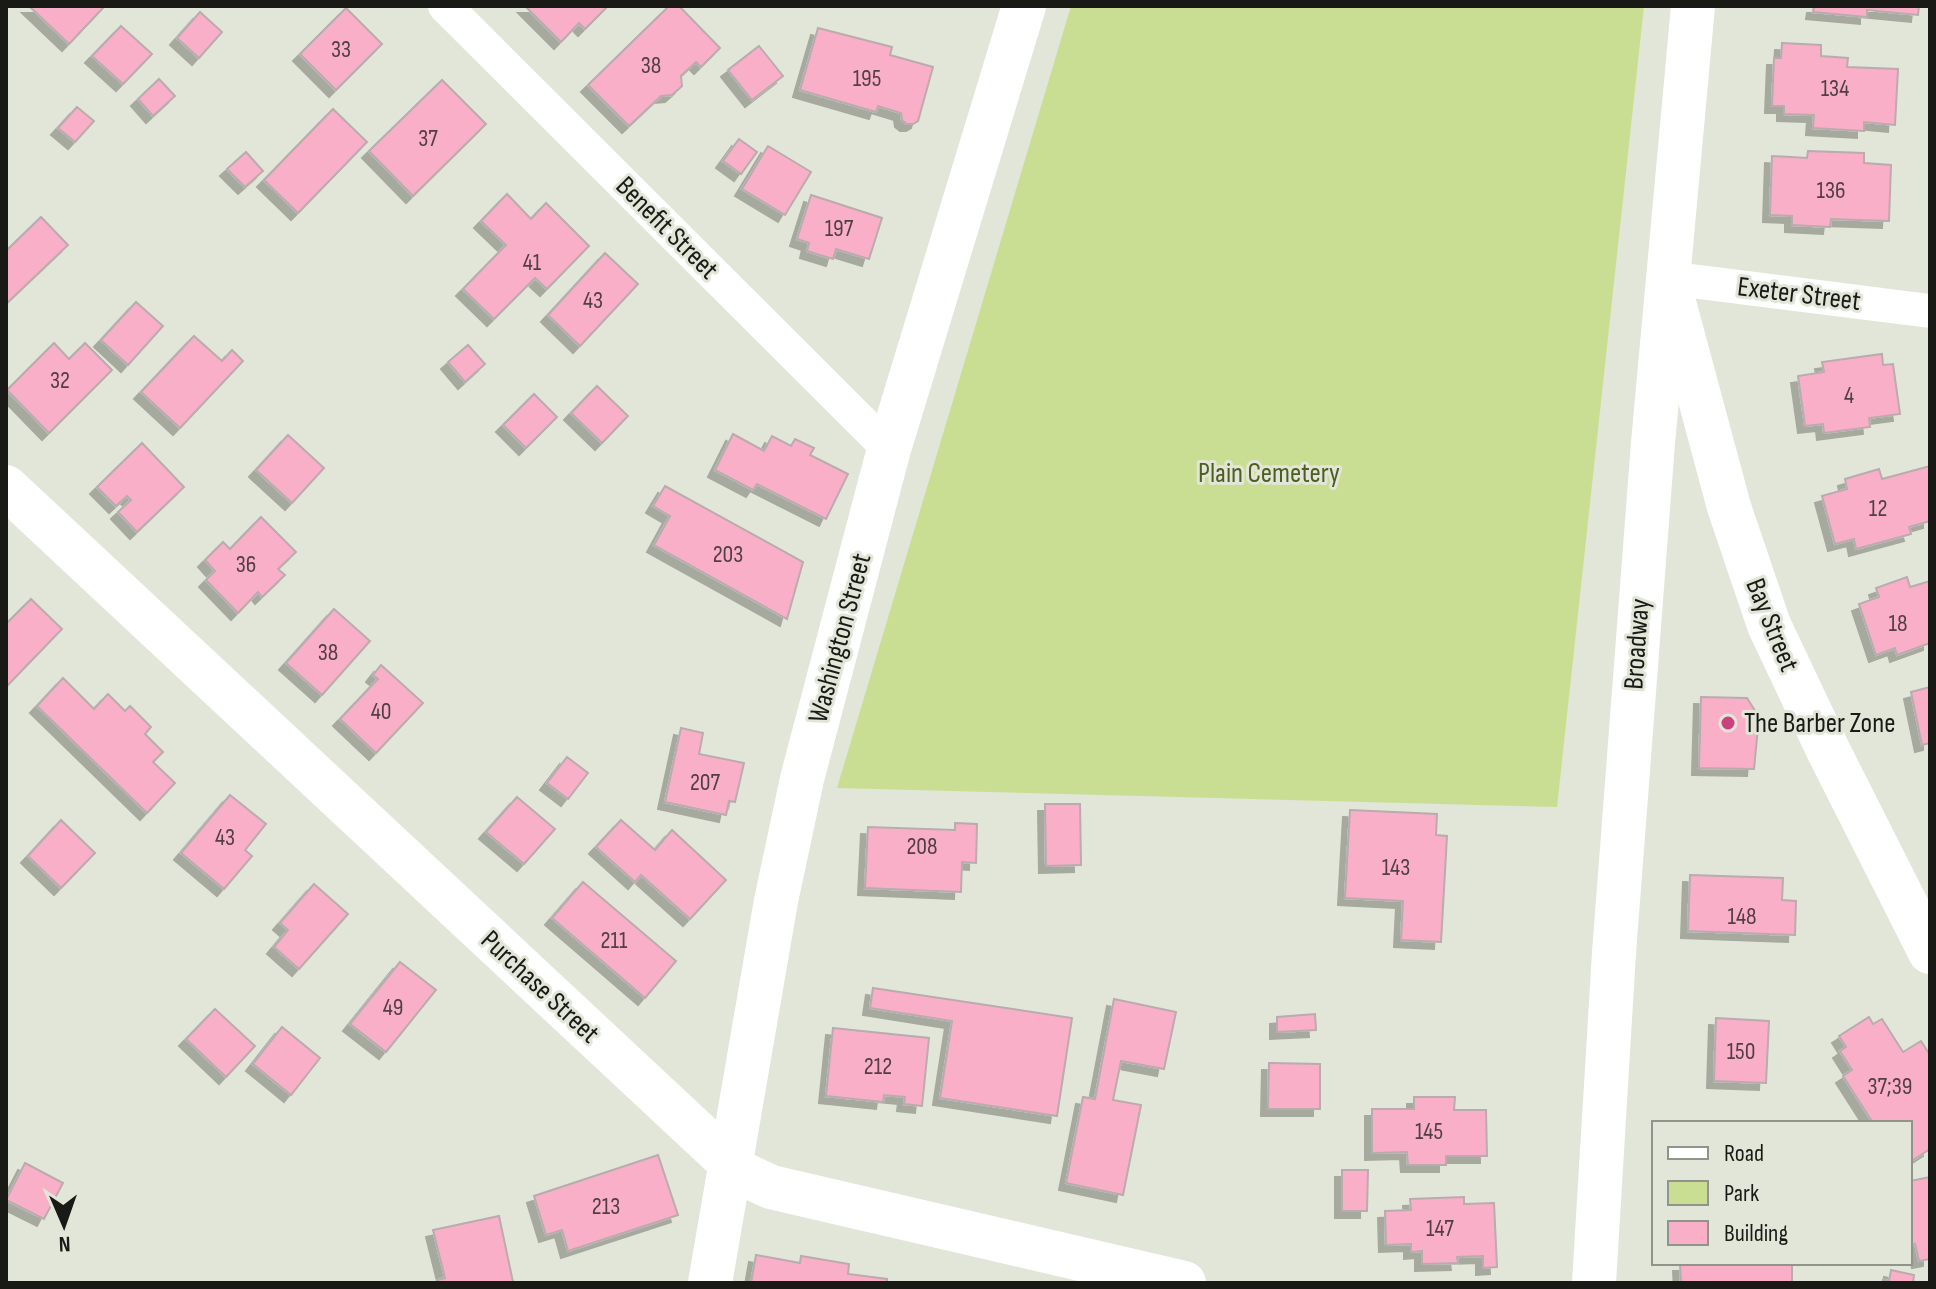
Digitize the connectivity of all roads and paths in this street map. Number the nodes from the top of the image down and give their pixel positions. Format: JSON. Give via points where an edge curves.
{"nodes":[{"id":1,"x":445,"y":6,"type":"edge"},
{"id":2,"x":1024,"y":6,"type":"edge"},
{"id":3,"x":1693,"y":6,"type":"edge"},
{"id":4,"x":1667,"y":278,"type":"junction"},
{"id":5,"x":1930,"y":311,"type":"edge"},
{"id":6,"x":889,"y":449,"type":"junction"},
{"id":7,"x":6,"y":487,"type":"edge"},
{"id":8,"x":1930,"y":952,"type":"edge"},
{"id":9,"x":730,"y":1164,"type":"junction"},
{"id":10,"x":710,"y":1283,"type":"edge"},
{"id":11,"x":1184,"y":1283,"type":"edge"},
{"id":12,"x":1594,"y":1283,"type":"edge"}],
"edges":[{"from":1,"to":6,"type":"street","name":"Benefit Street"},
{"from":2,"to":6,"type":"street","name":"Washington Street"},
{"from":3,"to":4,"type":"street","name":"Broadway"},
{"from":4,"to":5,"type":"street","name":"Exeter Street"},
{"from":4,"to":8,"type":"street","name":"Bay Street","via":[[1761,604]]},
{"from":4,"to":12,"type":"street","name":"Broadway","via":[[1619,877]]},
{"from":6,"to":9,"type":"street","name":"Washington Street","via":[[788,841]]},
{"from":7,"to":9,"type":"street","name":"Purchase Street"},
{"from":9,"to":10,"type":"street","name":"Washington Street"},
{"from":9,"to":11,"type":"street","name":"Purchase Street","via":[[771,1187]]}]}
